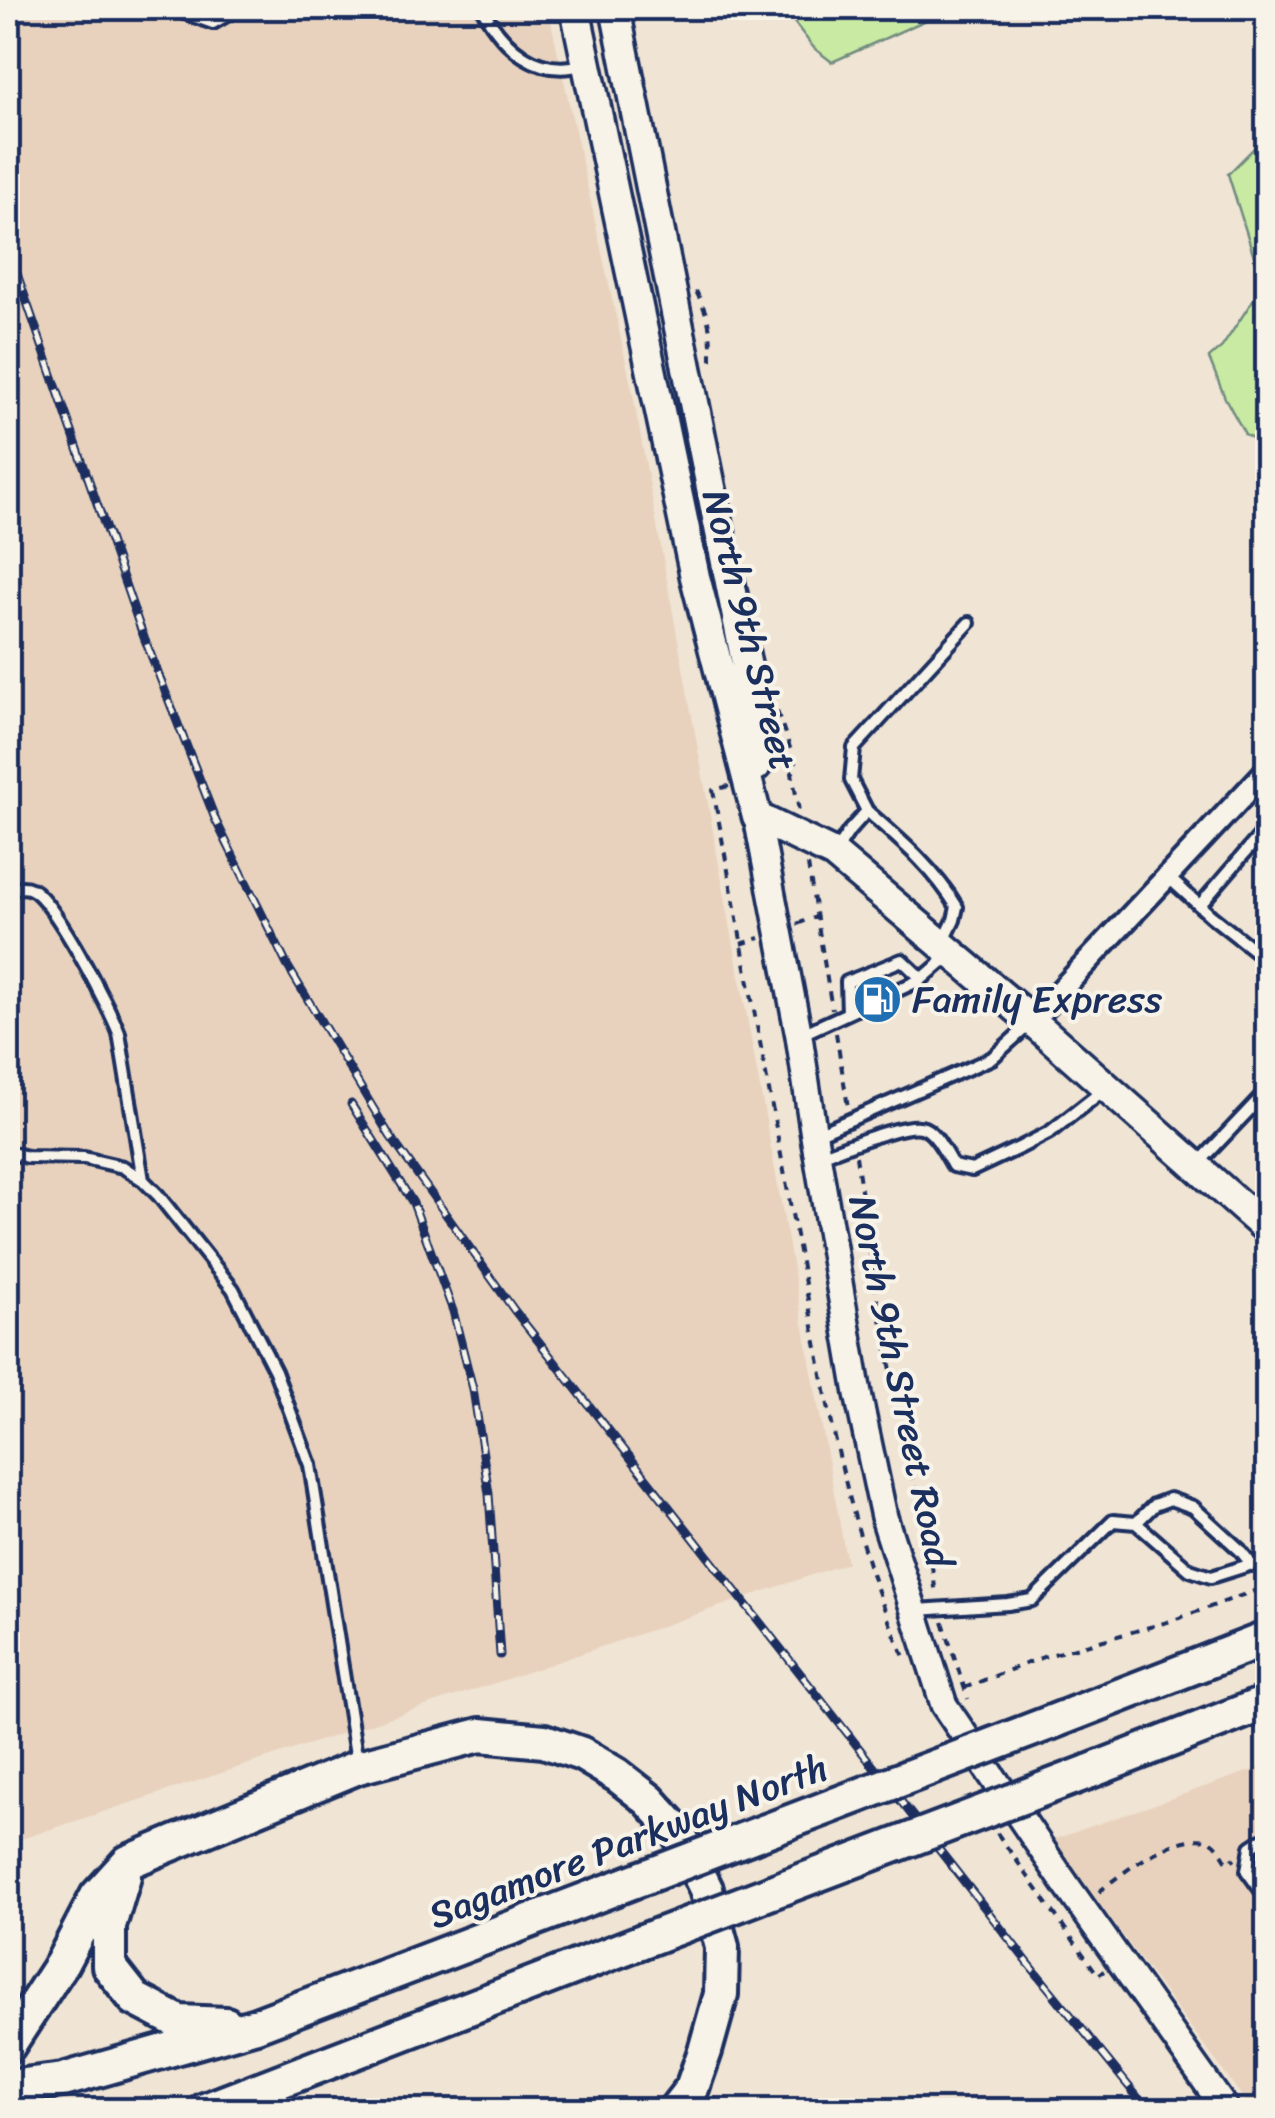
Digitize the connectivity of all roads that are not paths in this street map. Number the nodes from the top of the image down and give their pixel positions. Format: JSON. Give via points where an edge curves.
{"nodes":[{"id":1,"x":171,"y":8,"type":"edge"},
{"id":2,"x":239,"y":8,"type":"edge"},
{"id":3,"x":482,"y":8,"type":"edge"},
{"id":4,"x":575,"y":8,"type":"edge"},
{"id":5,"x":614,"y":8,"type":"edge"},
{"id":6,"x":587,"y":64,"type":"junction"},
{"id":7,"x":969,"y":623,"type":"dead end"},
{"id":8,"x":1268,"y":769,"type":"edge"},
{"id":9,"x":867,"y":812,"type":"junction"},
{"id":10,"x":757,"y":817,"type":"junction"},
{"id":11,"x":1268,"y":826,"type":"edge"},
{"id":12,"x":834,"y":854,"type":"junction"},
{"id":13,"x":1168,"y":877,"type":"junction"},
{"id":14,"x":8,"y":890,"type":"edge"},
{"id":15,"x":1200,"y":905,"type":"junction"},
{"id":16,"x":946,"y":950,"type":"junction"},
{"id":17,"x":1268,"y":961,"type":"edge"},
{"id":18,"x":922,"y":979,"type":"junction"},
{"id":19,"x":848,"y":1013,"type":"junction"},
{"id":20,"x":1032,"y":1021,"type":"junction"},
{"id":21,"x":800,"y":1036,"type":"junction"},
{"id":22,"x":1106,"y":1088,"type":"junction"},
{"id":23,"x":1268,"y":1090,"type":"edge"},
{"id":24,"x":815,"y":1146,"type":"junction"},
{"id":25,"x":8,"y":1152,"type":"edge"},
{"id":26,"x":1196,"y":1166,"type":"junction"},
{"id":27,"x":142,"y":1180,"type":"junction"},
{"id":28,"x":1268,"y":1230,"type":"edge"},
{"id":29,"x":1136,"y":1524,"type":"junction"},
{"id":30,"x":1268,"y":1559,"type":"edge"},
{"id":31,"x":1252,"y":1565,"type":"junction"},
{"id":32,"x":912,"y":1610,"type":"junction"},
{"id":33,"x":1268,"y":1638,"type":"edge"},
{"id":34,"x":1268,"y":1702,"type":"edge"},
{"id":35,"x":358,"y":1767,"type":"junction"},
{"id":36,"x":1268,"y":1836,"type":"edge"},
{"id":37,"x":128,"y":1862,"type":"junction"},
{"id":38,"x":1268,"y":1900,"type":"edge"},
{"id":39,"x":256,"y":2025,"type":"junction"},
{"id":40,"x":8,"y":2046,"type":"edge"},
{"id":41,"x":8,"y":2087,"type":"edge"},
{"id":42,"x":205,"y":2110,"type":"edge"},
{"id":43,"x":675,"y":2110,"type":"edge"},
{"id":44,"x":1226,"y":2110,"type":"edge"}],
"edges":[{"from":1,"to":2,"type":"lane","via":[[214,23]]},
{"from":3,"to":6,"type":"lane","via":[[529,61],[568,70]]},
{"from":4,"to":6,"type":"main road","name":"North 9th Street"},
{"from":5,"to":10,"type":"main road","name":"North 9th Street","via":[[753,696]]},
{"from":6,"to":10,"type":"main road","name":"North 9th Street","via":[[694,577]]},
{"from":7,"to":9,"type":"lane","via":[[854,748],[851,780]]},
{"from":8,"to":13,"type":"street"},
{"from":9,"to":12,"type":"lane"},
{"from":9,"to":16,"type":"lane","via":[[930,869],[956,907]]},
{"from":10,"to":12,"type":"main road"},
{"from":10,"to":21,"type":"street","name":"North 9th Street Road"},
{"from":11,"to":15,"type":"lane"},
{"from":12,"to":16,"type":"main road"},
{"from":13,"to":15,"type":"lane"},
{"from":13,"to":20,"type":"street"},
{"from":14,"to":27,"type":"lane","via":[[30,888],[48,904],[110,1010]]},
{"from":15,"to":17,"type":"lane"},
{"from":16,"to":18,"type":"lane"},
{"from":16,"to":20,"type":"main road"},
{"from":18,"to":19,"type":"lane"},
{"from":18,"to":19,"type":"lane","via":[[902,960],[847,982]]},
{"from":19,"to":21,"type":"lane"},
{"from":20,"to":22,"type":"main road"},
{"from":20,"to":24,"type":"lane","via":[[992,1058],[867,1111]]},
{"from":21,"to":24,"type":"street","name":"North 9th Street Road"},
{"from":22,"to":24,"type":"lane","via":[[1050,1132],[972,1170],[953,1166],[922,1126],[854,1145]]},
{"from":22,"to":26,"type":"main road"},
{"from":23,"to":26,"type":"lane"},
{"from":24,"to":32,"type":"street","name":"North 9th Street Road","via":[[858,1394]]},
{"from":25,"to":27,"type":"lane","via":[[84,1158],[123,1167]]},
{"from":26,"to":28,"type":"main road"},
{"from":27,"to":35,"type":"lane","via":[[233,1289],[275,1371],[310,1465]]},
{"from":29,"to":31,"type":"lane","via":[[1190,1570],[1211,1578]]},
{"from":29,"to":31,"type":"lane","via":[[1170,1498],[1193,1508]]},
{"from":29,"to":32,"type":"lane","via":[[1113,1521],[1032,1600]]},
{"from":30,"to":31,"type":"lane"},
{"from":32,"to":44,"type":"street","name":"North 9th Street Road","via":[[944,1705]]},
{"from":33,"to":39,"type":"highway","name":"Sagamore Parkway North","bridge":true},
{"from":34,"to":42,"type":"highway","bridge":true},
{"from":35,"to":37,"type":"highway"},
{"from":35,"to":43,"type":"highway","via":[[480,1734],[544,1741],[582,1754],[649,1800],[685,1846],[722,1947],[721,1994],[706,2051]]},
{"from":36,"to":38,"type":"lane","via":[[1250,1848],[1246,1870]]},
{"from":37,"to":39,"type":"highway","via":[[109,1926],[109,1966],[135,1999],[179,2022]]},
{"from":37,"to":40,"type":"highway","via":[[97,1896]]},
{"from":39,"to":41,"type":"highway","name":"Sagamore Parkway North","via":[[63,2080]]}]}
